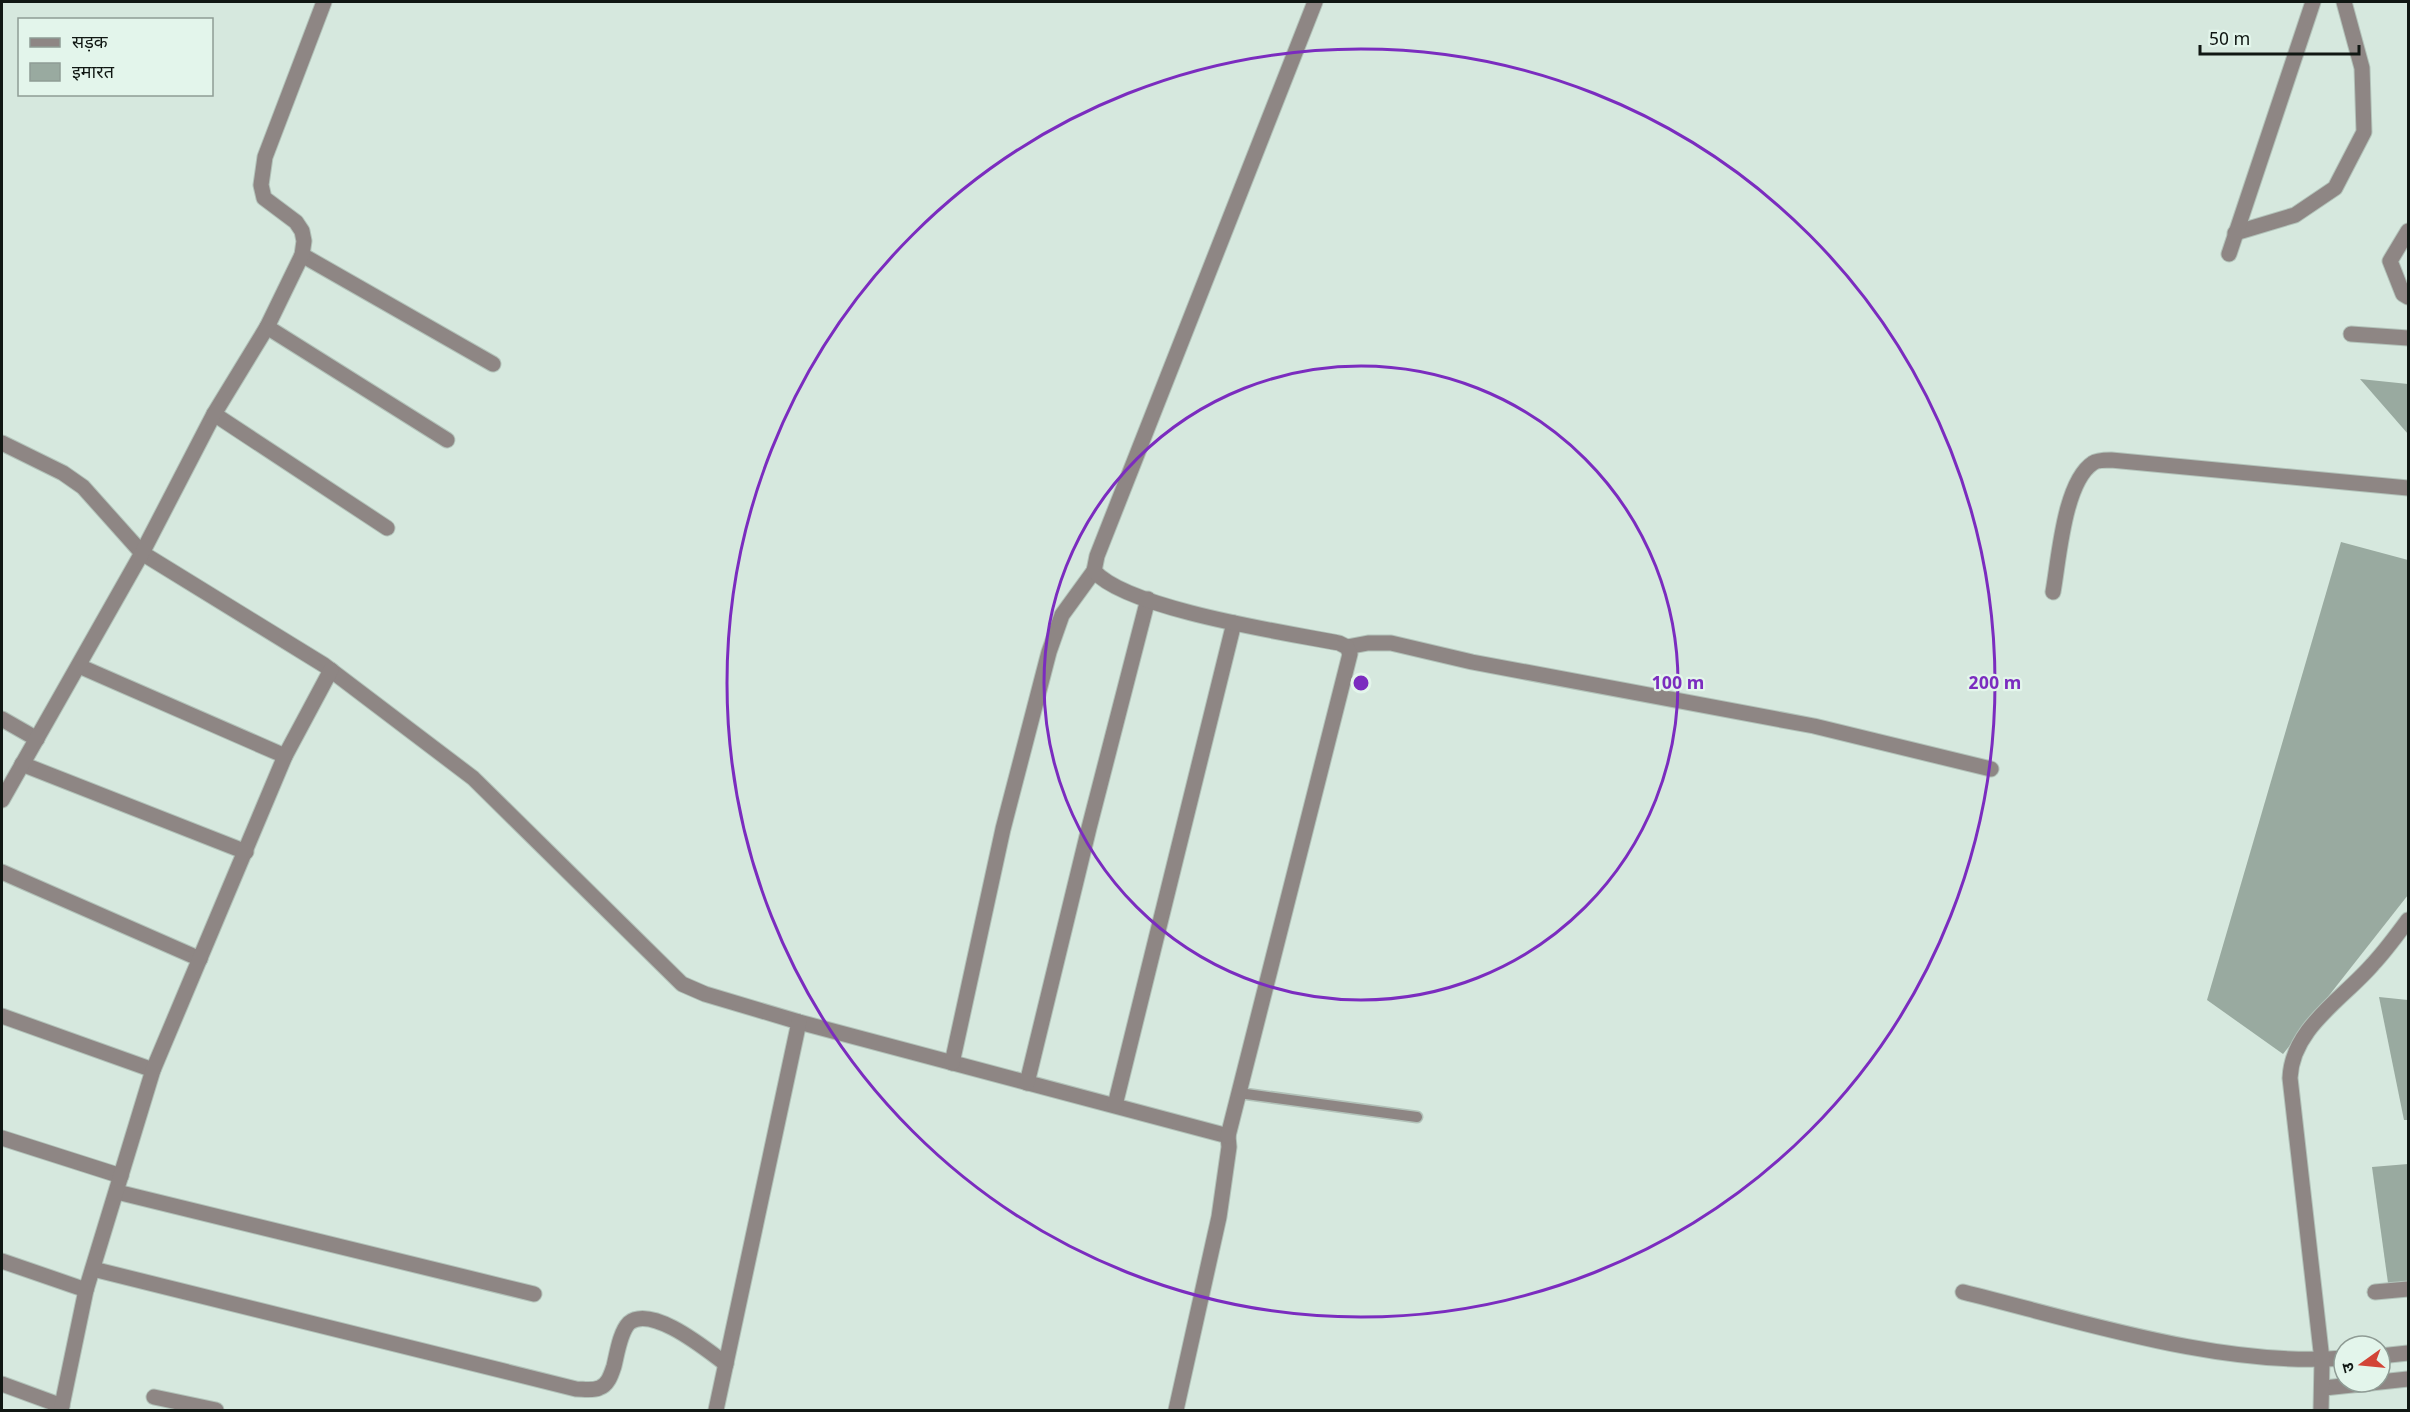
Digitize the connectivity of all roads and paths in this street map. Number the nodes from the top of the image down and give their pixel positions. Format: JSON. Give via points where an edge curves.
{"nodes":[{"id":1,"x":324,"y":2,"type":"edge"},
{"id":2,"x":1315,"y":2,"type":"edge"},
{"id":3,"x":2313,"y":2,"type":"edge"},
{"id":4,"x":2344,"y":2,"type":"edge"},
{"id":5,"x":2409,"y":231,"type":"edge"},
{"id":6,"x":2235,"y":233,"type":"junction"},
{"id":7,"x":2229,"y":254,"type":"dead end"},
{"id":8,"x":302,"y":255,"type":"junction"},
{"id":9,"x":2409,"y":297,"type":"edge"},
{"id":10,"x":267,"y":327,"type":"junction"},
{"id":11,"x":2351,"y":334,"type":"dead end"},
{"id":12,"x":2409,"y":338,"type":"edge"},
{"id":13,"x":493,"y":364,"type":"dead end"},
{"id":14,"x":214,"y":414,"type":"junction"},
{"id":15,"x":447,"y":440,"type":"dead end"},
{"id":16,"x":2,"y":443,"type":"edge"},
{"id":17,"x":2409,"y":488,"type":"edge"},
{"id":18,"x":387,"y":528,"type":"dead end"},
{"id":19,"x":142,"y":553,"type":"junction"},
{"id":20,"x":1094,"y":572,"type":"junction"},
{"id":21,"x":2053,"y":592,"type":"dead end"},
{"id":22,"x":1148,"y":599,"type":"junction"},
{"id":23,"x":1234,"y":623,"type":"junction"},
{"id":24,"x":1347,"y":647,"type":"junction"},
{"id":25,"x":79,"y":666,"type":"junction"},
{"id":26,"x":331,"y":670,"type":"junction"},
{"id":27,"x":2,"y":719,"type":"edge"},
{"id":28,"x":37,"y":739,"type":"junction"},
{"id":29,"x":285,"y":756,"type":"junction"},
{"id":30,"x":22,"y":764,"type":"junction"},
{"id":31,"x":1991,"y":769,"type":"dead end"},
{"id":32,"x":2,"y":800,"type":"edge"},
{"id":33,"x":246,"y":852,"type":"junction"},
{"id":34,"x":2,"y":872,"type":"edge"},
{"id":35,"x":2409,"y":920,"type":"edge"},
{"id":36,"x":200,"y":959,"type":"junction"},
{"id":37,"x":2,"y":1016,"type":"edge"},
{"id":38,"x":799,"y":1023,"type":"junction"},
{"id":39,"x":952,"y":1063,"type":"junction"},
{"id":40,"x":153,"y":1070,"type":"junction"},
{"id":41,"x":1028,"y":1083,"type":"junction"},
{"id":42,"x":1239,"y":1093,"type":"junction"},
{"id":43,"x":1115,"y":1105,"type":"junction"},
{"id":44,"x":1417,"y":1117,"type":"dead end"},
{"id":45,"x":1228,"y":1136,"type":"junction"},
{"id":46,"x":2,"y":1138,"type":"edge"},
{"id":47,"x":122,"y":1176,"type":"junction"},
{"id":48,"x":117,"y":1192,"type":"junction"},
{"id":49,"x":2,"y":1261,"type":"edge"},
{"id":50,"x":93,"y":1269,"type":"junction"},
{"id":51,"x":2409,"y":1289,"type":"edge"},
{"id":52,"x":86,"y":1290,"type":"junction"},
{"id":53,"x":1963,"y":1292,"type":"dead end"},
{"id":54,"x":2375,"y":1292,"type":"dead end"},
{"id":55,"x":534,"y":1294,"type":"dead end"},
{"id":56,"x":2409,"y":1353,"type":"edge"},
{"id":57,"x":2392,"y":1355,"type":"edge"},
{"id":58,"x":2322,"y":1360,"type":"junction"},
{"id":59,"x":2332,"y":1360,"type":"edge"},
{"id":60,"x":726,"y":1364,"type":"junction"},
{"id":61,"x":2409,"y":1379,"type":"edge"},
{"id":62,"x":2,"y":1384,"type":"edge"},
{"id":63,"x":2324,"y":1388,"type":"junction"},
{"id":64,"x":154,"y":1397,"type":"dead end"},
{"id":65,"x":61,"y":1408,"type":"edge"},
{"id":66,"x":216,"y":1410,"type":"edge"},
{"id":67,"x":716,"y":1410,"type":"edge"},
{"id":68,"x":1176,"y":1410,"type":"edge"},
{"id":69,"x":2321,"y":1410,"type":"edge"}],
"edges":[{"from":1,"to":8,"type":"street","via":[[265,157],[261,185],[264,198],[302,231]]},
{"from":2,"to":20,"type":"street","via":[[1175,354]]},
{"from":3,"to":6,"type":"street"},
{"from":4,"to":6,"type":"street","via":[[2362,68],[2364,132],[2335,188],[2295,215]]},
{"from":5,"to":9,"type":"street","via":[[2390,261],[2403,294]]},
{"from":6,"to":7,"type":"street"},
{"from":8,"to":10,"type":"street"},
{"from":8,"to":13,"type":"street"},
{"from":10,"to":14,"type":"street"},
{"from":10,"to":15,"type":"street"},
{"from":11,"to":12,"type":"street"},
{"from":14,"to":18,"type":"street"},
{"from":14,"to":19,"type":"street"},
{"from":16,"to":19,"type":"street","via":[[83,487]]},
{"from":17,"to":21,"type":"street","via":[[2111,460],[2094,462],[2079,477],[2071,496]]},
{"from":19,"to":25,"type":"street"},
{"from":19,"to":26,"type":"street"},
{"from":20,"to":22,"type":"street","via":[[1112,585]]},
{"from":20,"to":39,"type":"street","via":[[1062,615],[1049,652],[1003,829]]},
{"from":22,"to":23,"type":"street"},
{"from":22,"to":41,"type":"street"},
{"from":23,"to":24,"type":"street"},
{"from":23,"to":43,"type":"street"},
{"from":24,"to":31,"type":"street","via":[[1391,643],[1472,662],[1814,726]]},
{"from":24,"to":42,"type":"street","via":[[1348,664]]},
{"from":25,"to":28,"type":"street"},
{"from":25,"to":29,"type":"street"},
{"from":26,"to":29,"type":"street"},
{"from":26,"to":38,"type":"street","via":[[473,778],[682,984]]},
{"from":27,"to":28,"type":"street"},
{"from":28,"to":30,"type":"street"},
{"from":29,"to":33,"type":"street"},
{"from":30,"to":32,"type":"street"},
{"from":30,"to":33,"type":"street"},
{"from":33,"to":36,"type":"street"},
{"from":34,"to":36,"type":"street"},
{"from":35,"to":58,"type":"street","via":[[2373,965],[2322,1015],[2291,1058],[2290,1078]]},
{"from":36,"to":40,"type":"street"},
{"from":37,"to":40,"type":"street"},
{"from":38,"to":39,"type":"street"},
{"from":38,"to":60,"type":"street"},
{"from":39,"to":41,"type":"street"},
{"from":40,"to":47,"type":"street"},
{"from":41,"to":43,"type":"street"},
{"from":42,"to":44,"type":"lane"},
{"from":42,"to":45,"type":"street"},
{"from":43,"to":45,"type":"street"},
{"from":45,"to":68,"type":"street","via":[[1219,1217]]},
{"from":46,"to":47,"type":"street"},
{"from":47,"to":48,"type":"street"},
{"from":48,"to":50,"type":"street"},
{"from":48,"to":55,"type":"street"},
{"from":49,"to":52,"type":"street"},
{"from":50,"to":52,"type":"street"},
{"from":50,"to":60,"type":"street","via":[[576,1389],[598,1389],[607,1382],[624,1332],[636,1320],[648,1319],[675,1329]]},
{"from":51,"to":54,"type":"street"},
{"from":52,"to":65,"type":"street"},
{"from":53,"to":58,"type":"street","via":[[2215,1352]]},
{"from":56,"to":57,"type":"street"},
{"from":58,"to":59,"type":"street"},
{"from":58,"to":63,"type":"street"},
{"from":60,"to":67,"type":"street"},
{"from":61,"to":63,"type":"street"},
{"from":62,"to":65,"type":"street"},
{"from":63,"to":69,"type":"street"},
{"from":64,"to":66,"type":"street"}]}
